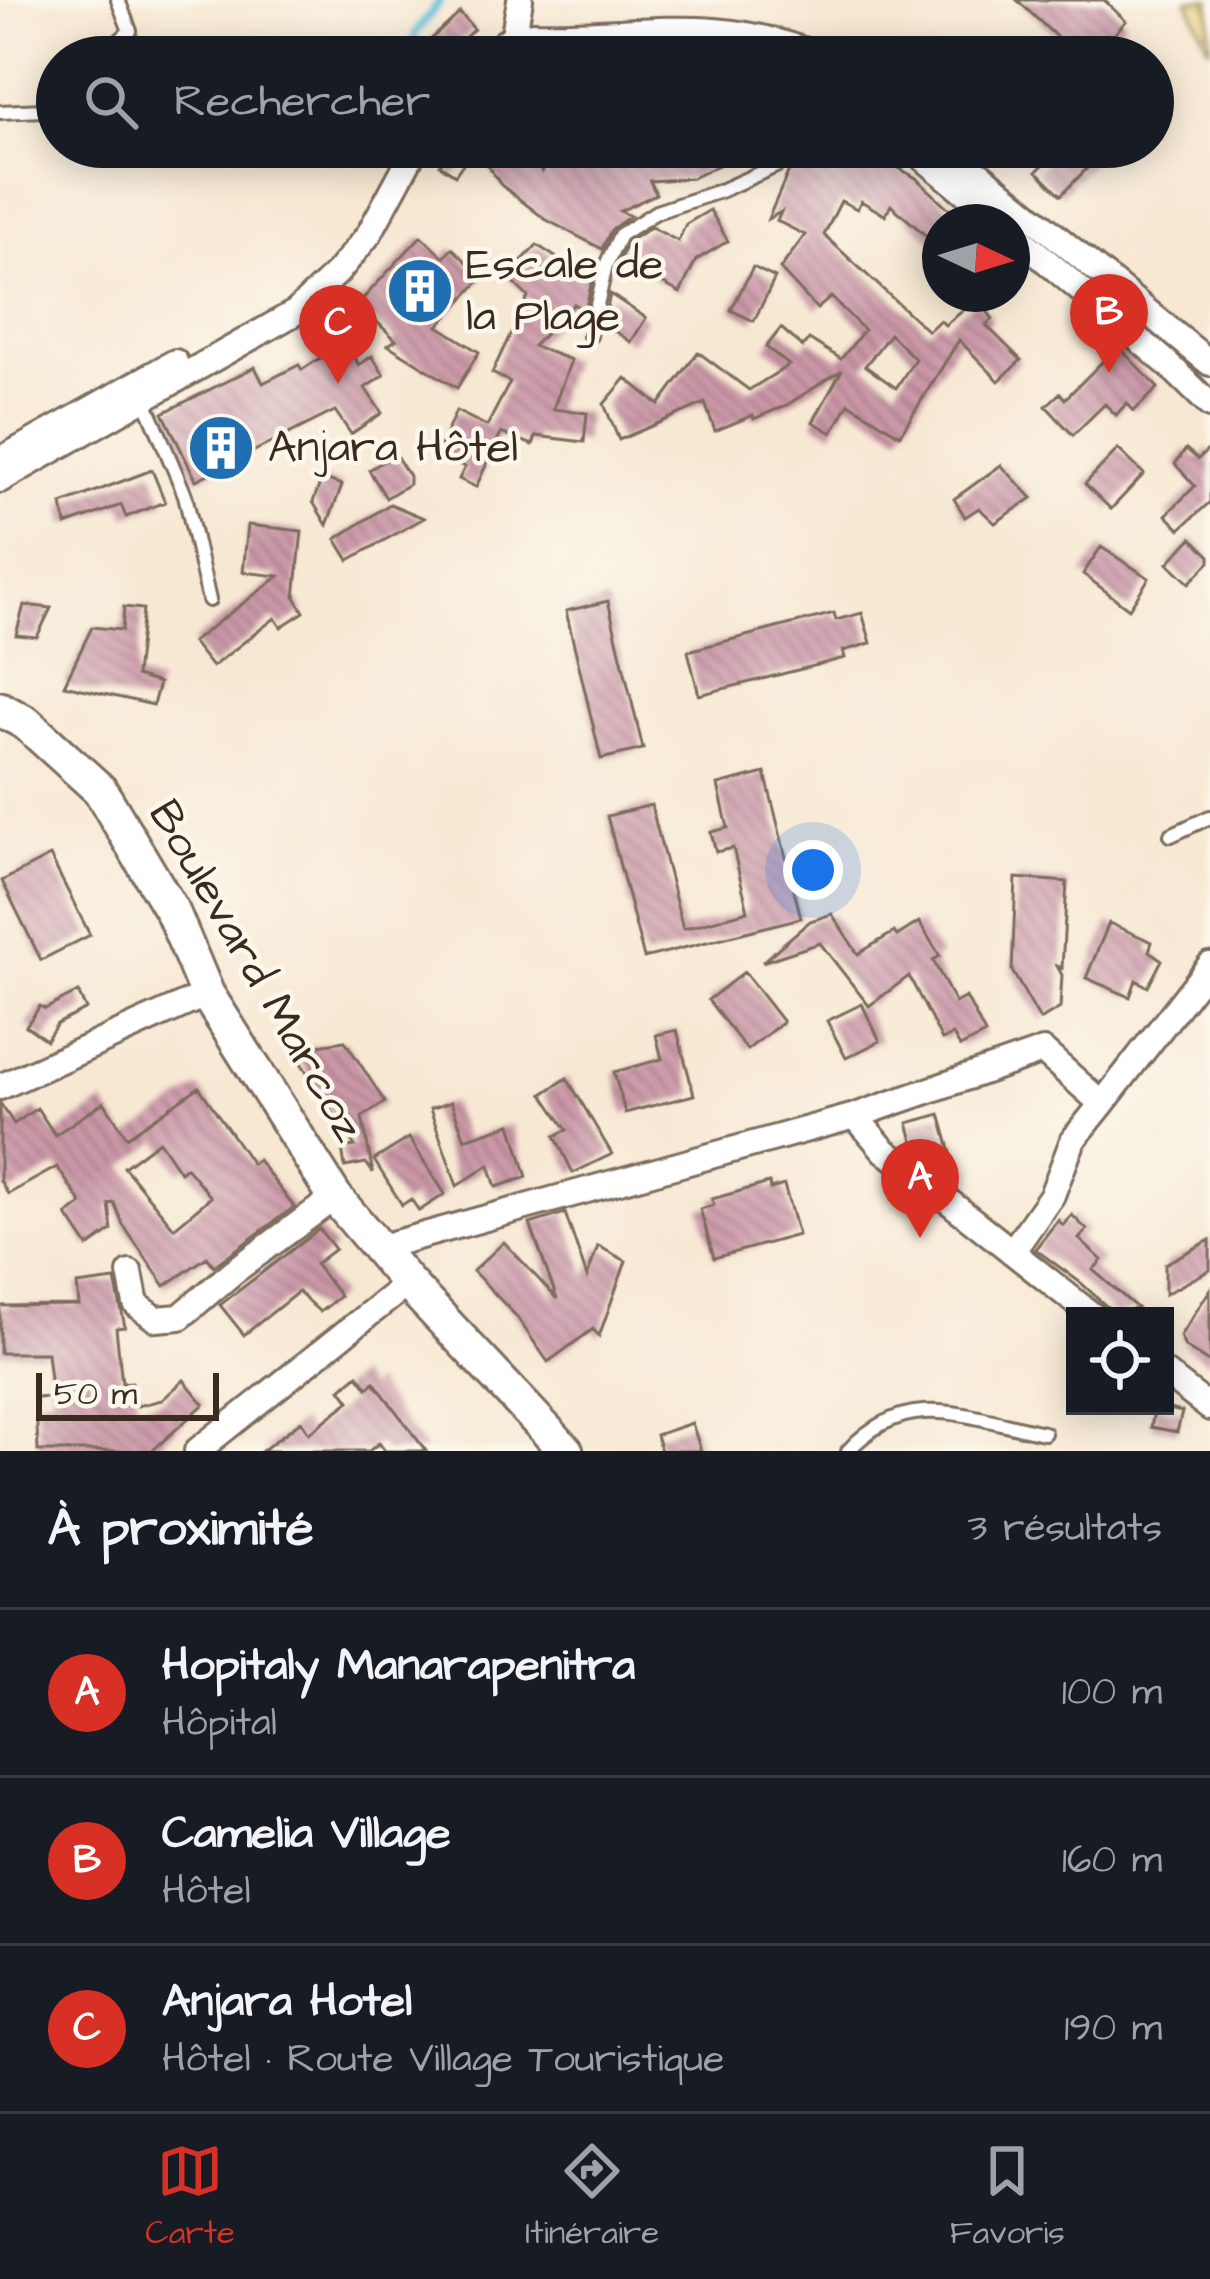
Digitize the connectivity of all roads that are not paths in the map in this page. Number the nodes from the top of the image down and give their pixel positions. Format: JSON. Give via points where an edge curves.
{"nodes":[{"id":1,"x":118,"y":0,"type":"edge"},
{"id":2,"x":520,"y":0,"type":"edge"},
{"id":3,"x":125,"y":36,"type":"edge"},
{"id":4,"x":516,"y":36,"type":"edge"},
{"id":5,"x":605,"y":36,"type":"edge"},
{"id":6,"x":751,"y":36,"type":"edge"},
{"id":7,"x":36,"y":110,"type":"edge"},
{"id":8,"x":0,"y":112,"type":"edge"},
{"id":9,"x":390,"y":168,"type":"edge"},
{"id":10,"x":402,"y":168,"type":"edge"},
{"id":11,"x":771,"y":168,"type":"edge"},
{"id":12,"x":935,"y":168,"type":"edge"},
{"id":13,"x":972,"y":168,"type":"edge"},
{"id":14,"x":978,"y":204,"type":"edge"},
{"id":15,"x":369,"y":219,"type":"junction"},
{"id":16,"x":1030,"y":247,"type":"edge"},
{"id":17,"x":590,"y":336,"type":"dead end"},
{"id":18,"x":226,"y":344,"type":"junction"},
{"id":19,"x":1210,"y":363,"type":"edge"},
{"id":20,"x":144,"y":398,"type":"junction"},
{"id":21,"x":1210,"y":405,"type":"edge"},
{"id":22,"x":0,"y":460,"type":"edge"},
{"id":23,"x":0,"y":481,"type":"edge"},
{"id":24,"x":209,"y":600,"type":"dead end"},
{"id":25,"x":0,"y":709,"type":"edge"},
{"id":26,"x":1210,"y":817,"type":"edge"},
{"id":27,"x":1171,"y":835,"type":"dead end"},
{"id":28,"x":1210,"y":965,"type":"edge"},
{"id":29,"x":207,"y":994,"type":"junction"},
{"id":30,"x":0,"y":1087,"type":"edge"},
{"id":31,"x":1102,"y":1104,"type":"junction"},
{"id":32,"x":854,"y":1116,"type":"junction"},
{"id":33,"x":334,"y":1197,"type":"junction"},
{"id":34,"x":381,"y":1247,"type":"junction"},
{"id":35,"x":1012,"y":1252,"type":"junction"},
{"id":36,"x":130,"y":1274,"type":"dead end"},
{"id":37,"x":409,"y":1283,"type":"junction"},
{"id":38,"x":1082,"y":1307,"type":"edge"},
{"id":39,"x":1174,"y":1380,"type":"edge"},
{"id":40,"x":1210,"y":1408,"type":"edge"},
{"id":41,"x":1044,"y":1433,"type":"dead end"},
{"id":42,"x":197,"y":1451,"type":"edge"},
{"id":43,"x":566,"y":1451,"type":"edge"},
{"id":44,"x":848,"y":1451,"type":"edge"}],
"edges":[{"from":1,"to":3,"type":"lane","via":[[130,31]]},
{"from":2,"to":4,"type":"street"},
{"from":5,"to":6,"type":"street","via":[[674,27]]},
{"from":7,"to":8,"type":"lane"},
{"from":9,"to":15,"type":"street"},
{"from":10,"to":15,"type":"street"},
{"from":11,"to":17,"type":"lane","via":[[656,212],[620,235]]},
{"from":12,"to":14,"type":"street"},
{"from":13,"to":19,"type":"street"},
{"from":15,"to":18,"type":"street","via":[[351,257],[296,312]]},
{"from":16,"to":21,"type":"street"},
{"from":18,"to":20,"type":"street"},
{"from":18,"to":22,"type":"street"},
{"from":20,"to":23,"type":"street"},
{"from":20,"to":24,"type":"lane","via":[[185,495]]},
{"from":25,"to":29,"type":"main road","name":"Boulevard Marcoz","via":[[100,790],[173,913]]},
{"from":26,"to":27,"type":"lane"},
{"from":28,"to":31,"type":"street"},
{"from":29,"to":30,"type":"street"},
{"from":29,"to":33,"type":"main road","name":"Boulevard Marcoz"},
{"from":31,"to":32,"type":"street","via":[[1042,1051]]},
{"from":31,"to":35,"type":"street","via":[[1073,1140],[1052,1195]]},
{"from":32,"to":34,"type":"street"},
{"from":32,"to":35,"type":"street","via":[[884,1150]]},
{"from":33,"to":34,"type":"main road","name":"Boulevard Marcoz"},
{"from":33,"to":36,"type":"street","via":[[180,1317],[156,1319],[136,1304]]},
{"from":34,"to":37,"type":"main road","name":"Boulevard Marcoz"},
{"from":35,"to":38,"type":"street"},
{"from":37,"to":42,"type":"street"},
{"from":37,"to":43,"type":"main road","name":"Boulevard Marcoz"},
{"from":39,"to":40,"type":"street"},
{"from":41,"to":44,"type":"lane","via":[[908,1410],[865,1432]]}]}
